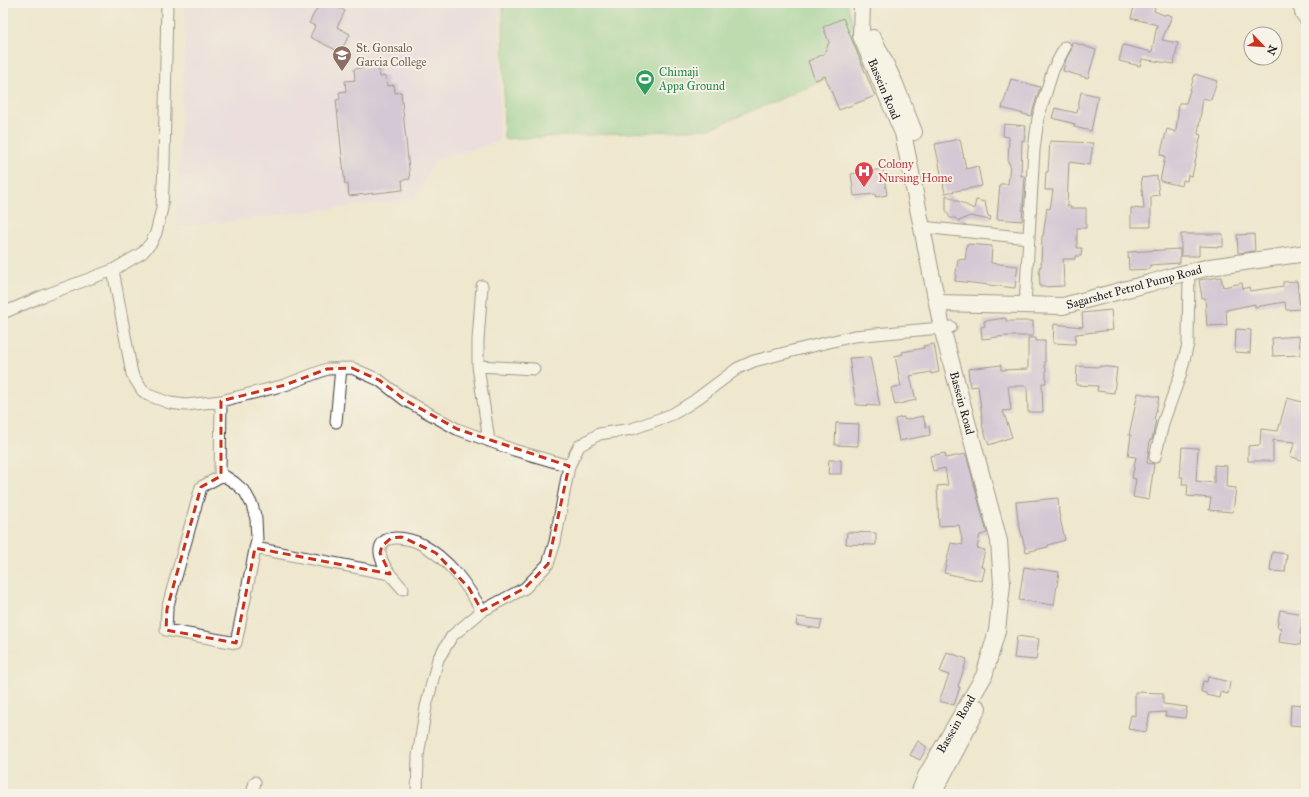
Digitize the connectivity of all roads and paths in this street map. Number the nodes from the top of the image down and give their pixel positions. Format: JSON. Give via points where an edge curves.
{"nodes":[{"id":1,"x":166,"y":3,"type":"edge"},
{"id":2,"x":862,"y":3,"type":"edge"},
{"id":3,"x":870,"y":3,"type":"edge"},
{"id":4,"x":1298,"y":3,"type":"edge"},
{"id":5,"x":1306,"y":21,"type":"edge"},
{"id":6,"x":1065,"y":47,"type":"dead end"},
{"id":7,"x":926,"y":227,"type":"junction"},
{"id":8,"x":1029,"y":238,"type":"junction"},
{"id":9,"x":1306,"y":253,"type":"edge"},
{"id":10,"x":112,"y":270,"type":"junction"},
{"id":11,"x":1189,"y":272,"type":"junction"},
{"id":12,"x":482,"y":286,"type":"dead end"},
{"id":13,"x":942,"y":303,"type":"junction"},
{"id":14,"x":1025,"y":306,"type":"junction"},
{"id":15,"x":3,"y":313,"type":"edge"},
{"id":16,"x":946,"y":327,"type":"junction"},
{"id":17,"x":478,"y":366,"type":"junction"},
{"id":18,"x":341,"y":368,"type":"junction"},
{"id":19,"x":534,"y":369,"type":"dead end"},
{"id":20,"x":221,"y":401,"type":"junction"},
{"id":21,"x":336,"y":422,"type":"dead end"},
{"id":22,"x":489,"y":441,"type":"junction"},
{"id":23,"x":1155,"y":457,"type":"dead end"},
{"id":24,"x":569,"y":466,"type":"junction"},
{"id":25,"x":222,"y":475,"type":"junction"},
{"id":26,"x":255,"y":548,"type":"junction"},
{"id":27,"x":390,"y":574,"type":"junction"},
{"id":28,"x":403,"y":589,"type":"dead end"},
{"id":29,"x":482,"y":611,"type":"junction"},
{"id":30,"x":255,"y":782,"type":"dead end"},
{"id":31,"x":936,"y":789,"type":"edge"},
{"id":32,"x":252,"y":794,"type":"edge"},
{"id":33,"x":417,"y":794,"type":"edge"},
{"id":34,"x":919,"y":794,"type":"edge"}],
"edges":[{"from":1,"to":10,"type":"street","via":[[162,208],[156,233],[142,253]]},
{"from":2,"to":7,"type":"main road","name":"Bassein Road","via":[[861,36],[903,133]]},
{"from":3,"to":7,"type":"main road","name":"Bassein Road","via":[[871,34],[913,130]]},
{"from":4,"to":5,"type":"street","via":[[1300,14]]},
{"from":6,"to":8,"type":"street","via":[[1053,70],[1038,118]]},
{"from":7,"to":8,"type":"street"},
{"from":7,"to":13,"type":"main road","name":"Bassein Road"},
{"from":8,"to":14,"type":"street"},
{"from":9,"to":11,"type":"main road","name":"Sagarshet Petrol Pump Road"},
{"from":10,"to":15,"type":"street"},
{"from":10,"to":20,"type":"street","via":[[132,374],[142,390],[148,395],[186,405]]},
{"from":11,"to":14,"type":"main road","name":"Sagarshet Petrol Pump Road","via":[[1063,306]]},
{"from":11,"to":23,"type":"street","via":[[1188,344]]},
{"from":12,"to":17,"type":"street"},
{"from":13,"to":14,"type":"main road","name":"Sagarshet Petrol Pump Road"},
{"from":13,"to":16,"type":"main road","name":"Bassein Road"},
{"from":16,"to":24,"type":"street","via":[[854,336],[754,361],[738,368],[673,414],[632,429],[599,434],[579,446]]},
{"from":16,"to":31,"type":"main road","name":"Bassein Road","via":[[1002,510],[1009,542],[1010,585],[1007,632],[995,678]]},
{"from":16,"to":34,"type":"main road","name":"Bassein Road","via":[[999,541],[1002,584],[997,631],[984,676],[926,776]]},
{"from":17,"to":19,"type":"street"},
{"from":17,"to":22,"type":"street"},
{"from":18,"to":20,"type":"street","via":[[327,369],[285,385]]},
{"from":18,"to":21,"type":"street"},
{"from":18,"to":22,"type":"street","via":[[352,368],[379,380],[405,400],[457,429]]},
{"from":20,"to":25,"type":"street"},
{"from":22,"to":24,"type":"street"},
{"from":24,"to":29,"type":"street","via":[[555,542],[548,564],[525,588]]},
{"from":25,"to":26,"type":"street","via":[[241,487],[252,505],[256,520]]},
{"from":25,"to":26,"type":"street","via":[[201,487],[167,609],[166,630],[236,643]]},
{"from":26,"to":27,"type":"street"},
{"from":27,"to":28,"type":"street"},
{"from":27,"to":29,"type":"street","via":[[380,553],[386,541],[402,537],[420,543],[436,553],[454,570],[469,588]]},
{"from":29,"to":33,"type":"street","via":[[452,636],[438,659],[426,707],[418,756]]},
{"from":30,"to":32,"type":"street"}]}
